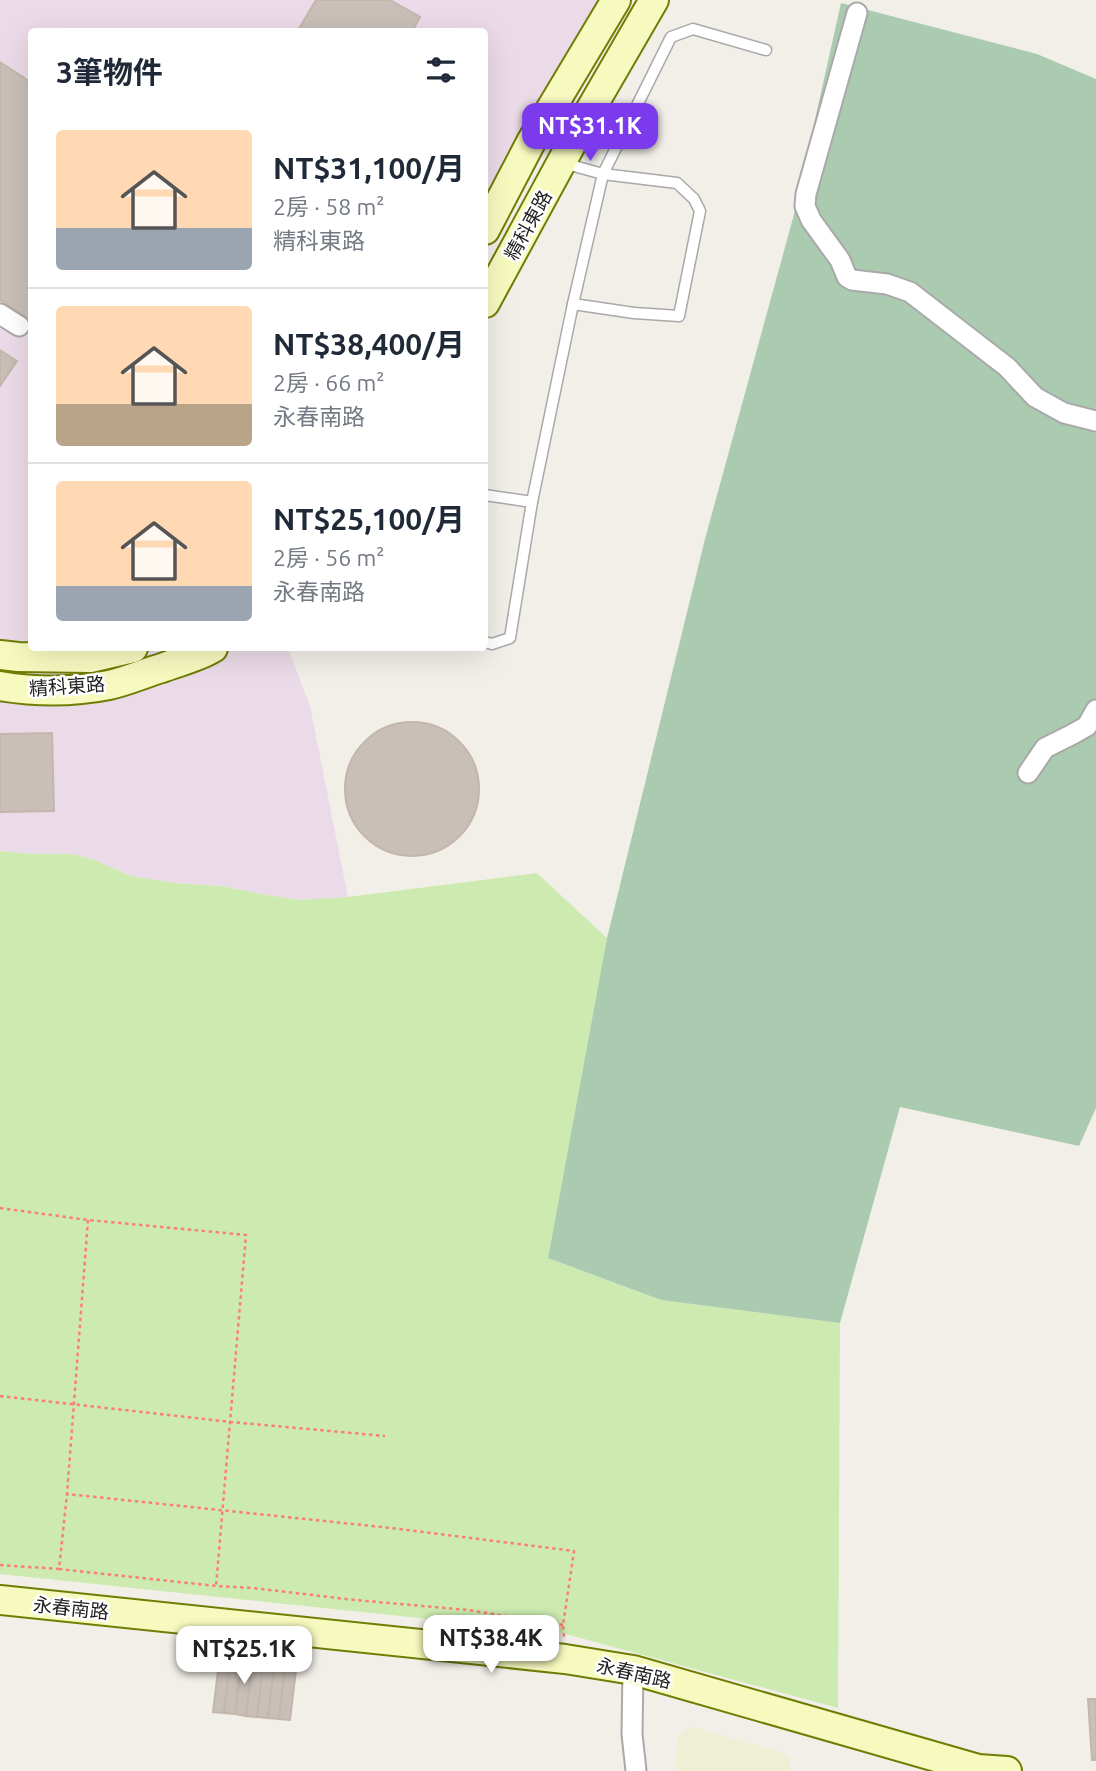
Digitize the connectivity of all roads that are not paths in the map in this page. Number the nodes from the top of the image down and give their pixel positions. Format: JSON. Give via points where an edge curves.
{"nodes":[{"id":1,"x":616,"y":0,"type":"edge"},
{"id":2,"x":654,"y":0,"type":"edge"},
{"id":3,"x":857,"y":13,"type":"dead end"},
{"id":4,"x":766,"y":50,"type":"dead end"},
{"id":5,"x":563,"y":162,"type":"junction"},
{"id":6,"x":603,"y":174,"type":"junction"},
{"id":7,"x":488,"y":224,"type":"edge"},
{"id":8,"x":488,"y":298,"type":"edge"},
{"id":9,"x":573,"y":304,"type":"junction"},
{"id":10,"x":0,"y":314,"type":"edge"},
{"id":11,"x":19,"y":326,"type":"dead end"},
{"id":12,"x":1096,"y":421,"type":"edge"},
{"id":13,"x":488,"y":495,"type":"edge"},
{"id":14,"x":532,"y":502,"type":"junction"},
{"id":15,"x":488,"y":642,"type":"edge"},
{"id":16,"x":119,"y":651,"type":"edge"},
{"id":17,"x":205,"y":651,"type":"edge"},
{"id":18,"x":0,"y":655,"type":"edge"},
{"id":19,"x":0,"y":686,"type":"edge"},
{"id":20,"x":1096,"y":710,"type":"edge"},
{"id":21,"x":1028,"y":774,"type":"dead end"},
{"id":22,"x":0,"y":1600,"type":"edge"},
{"id":23,"x":633,"y":1670,"type":"junction"},
{"id":24,"x":978,"y":1770,"type":"edge"},
{"id":25,"x":636,"y":1771,"type":"edge"},
{"id":26,"x":1007,"y":1771,"type":"edge"}],
"edges":[{"from":1,"to":7,"type":"street","name":"精科東路"},
{"from":2,"to":5,"type":"street","name":"精科東路"},
{"from":3,"to":12,"type":"street","via":[[806,194],[811,220],[847,277],[910,292],[1007,367],[1035,397],[1064,413]]},
{"from":4,"to":6,"type":"lane","via":[[693,29],[671,37]]},
{"from":5,"to":6,"type":"lane"},
{"from":5,"to":8,"type":"street","name":"精科東路"},
{"from":6,"to":9,"type":"lane"},
{"from":6,"to":9,"type":"lane","via":[[677,183],[694,199],[700,211],[679,316]]},
{"from":9,"to":14,"type":"lane"},
{"from":10,"to":11,"type":"street"},
{"from":13,"to":14,"type":"lane"},
{"from":14,"to":15,"type":"lane","via":[[510,638]]},
{"from":16,"to":18,"type":"street","name":"精科東路","via":[[90,657]]},
{"from":17,"to":19,"type":"street","name":"精科東路","via":[[110,685],[28,691]]},
{"from":20,"to":21,"type":"street","via":[[1087,726],[1045,748]]},
{"from":22,"to":23,"type":"street","name":"永春南路"},
{"from":23,"to":24,"type":"street","name":"永春南路"},
{"from":23,"to":25,"type":"street"},
{"from":24,"to":26,"type":"street","name":"永春南路"}]}
